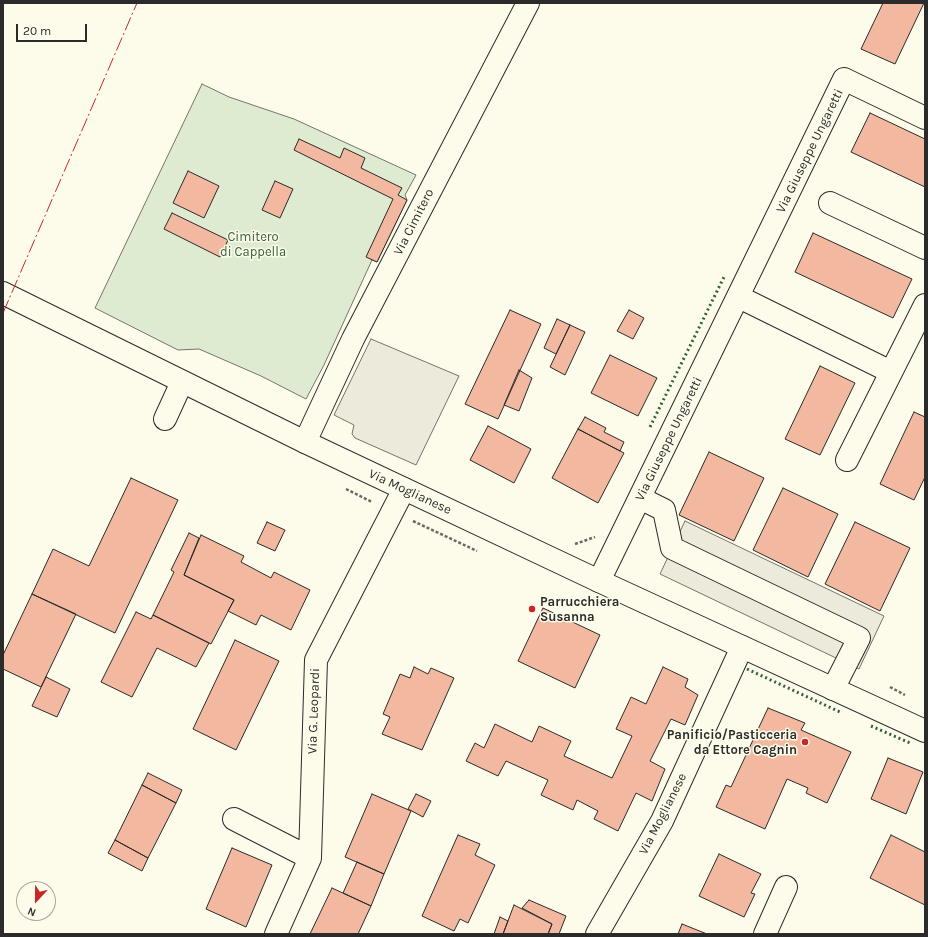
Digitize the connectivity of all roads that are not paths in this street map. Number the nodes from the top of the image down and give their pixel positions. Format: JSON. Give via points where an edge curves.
{"nodes":[{"id":1,"x":528,"y":3,"type":"edge"},
{"id":2,"x":923,"y":112,"type":"edge"},
{"id":3,"x":830,"y":203,"type":"dead end"},
{"id":4,"x":925,"y":248,"type":"edge"},
{"id":5,"x":3,"y":293,"type":"edge"},
{"id":6,"x":739,"y":297,"type":"junction"},
{"id":7,"x":925,"y":304,"type":"edge"},
{"id":8,"x":891,"y":372,"type":"junction"},
{"id":9,"x":182,"y":382,"type":"junction"},
{"id":10,"x":165,"y":419,"type":"dead end"},
{"id":11,"x":305,"y":442,"type":"junction"},
{"id":12,"x":847,"y":460,"type":"dead end"},
{"id":13,"x":404,"y":489,"type":"junction"},
{"id":14,"x":640,"y":498,"type":"junction"},
{"id":15,"x":598,"y":581,"type":"junction"},
{"id":16,"x":742,"y":647,"type":"junction"},
{"id":17,"x":833,"y":689,"type":"junction"},
{"id":18,"x":925,"y":731,"type":"edge"},
{"id":19,"x":234,"y":820,"type":"dead end"},
{"id":20,"x":310,"y":858,"type":"junction"},
{"id":21,"x":786,"y":887,"type":"dead end"},
{"id":22,"x":276,"y":934,"type":"edge"},
{"id":23,"x":597,"y":934,"type":"edge"},
{"id":24,"x":765,"y":934,"type":"edge"}],
"edges":[{"from":1,"to":11,"type":"street","name":"Via Cimitero","via":[[353,339]]},
{"from":2,"to":6,"type":"street","name":"Via Giuseppe Ungaretti","via":[[844,79]]},
{"from":3,"to":4,"type":"street"},
{"from":5,"to":9,"type":"street","name":"Via Moglianese"},
{"from":6,"to":8,"type":"street"},
{"from":6,"to":14,"type":"street","name":"Via Giuseppe Ungaretti"},
{"from":7,"to":8,"type":"street"},
{"from":8,"to":12,"type":"street"},
{"from":9,"to":10,"type":"street"},
{"from":9,"to":11,"type":"street","name":"Via Moglianese"},
{"from":11,"to":13,"type":"street","name":"Via Moglianese"},
{"from":13,"to":15,"type":"street","name":"Via Moglianese"},
{"from":13,"to":20,"type":"street","name":"Via G. Leopardi","via":[[316,660]]},
{"from":14,"to":15,"type":"street","name":"Via Giuseppe Ungaretti"},
{"from":14,"to":17,"type":"street","via":[[664,510],[672,548],[859,638]]},
{"from":15,"to":16,"type":"street","name":"Via Moglianese"},
{"from":16,"to":17,"type":"street","name":"Via Moglianese"},
{"from":16,"to":23,"type":"street","name":"Via Moglianese","via":[[662,821]]},
{"from":17,"to":18,"type":"street","name":"Via Moglianese"},
{"from":19,"to":20,"type":"street"},
{"from":20,"to":22,"type":"street","name":"Via G. Leopardi"},
{"from":21,"to":24,"type":"street"}]}
